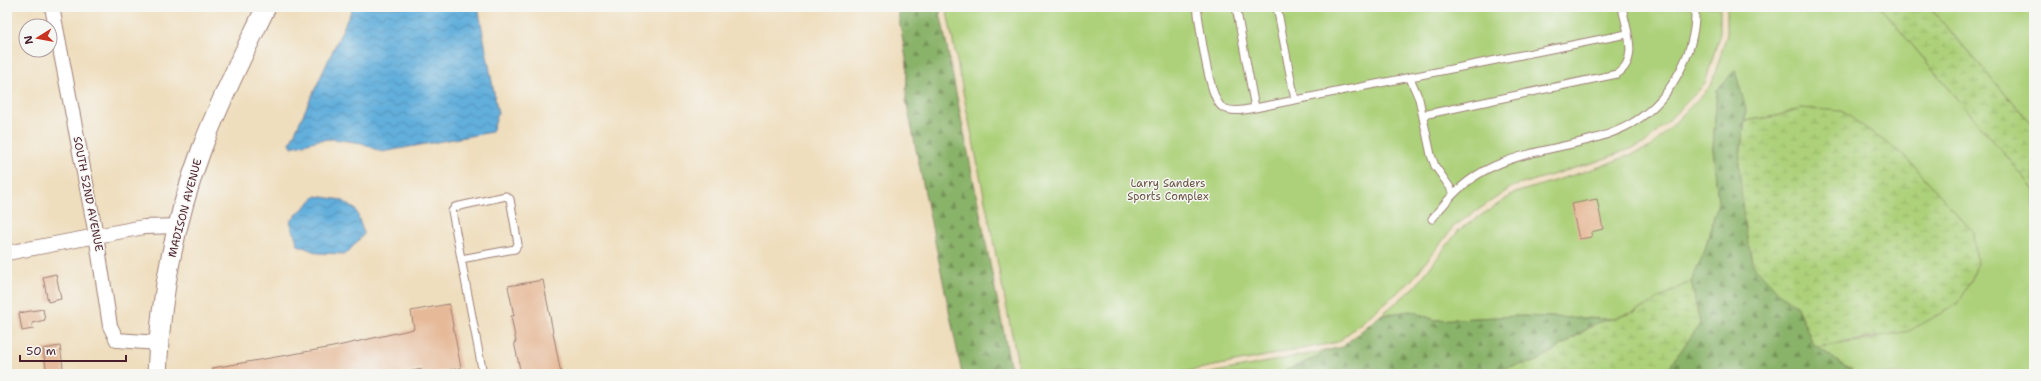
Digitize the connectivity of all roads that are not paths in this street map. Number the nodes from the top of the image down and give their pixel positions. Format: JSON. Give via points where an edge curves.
{"nodes":[{"id":1,"x":52,"y":7,"type":"edge"},
{"id":2,"x":266,"y":7,"type":"edge"},
{"id":3,"x":1197,"y":7,"type":"edge"},
{"id":4,"x":1236,"y":7,"type":"edge"},
{"id":5,"x":1277,"y":7,"type":"edge"},
{"id":6,"x":1622,"y":7,"type":"edge"},
{"id":7,"x":1695,"y":7,"type":"edge"},
{"id":8,"x":1627,"y":34,"type":"junction"},
{"id":9,"x":1410,"y":78,"type":"junction"},
{"id":10,"x":1295,"y":100,"type":"junction"},
{"id":11,"x":1255,"y":108,"type":"junction"},
{"id":12,"x":1423,"y":115,"type":"junction"},
{"id":13,"x":1454,"y":193,"type":"junction"},
{"id":14,"x":1432,"y":219,"type":"dead end"},
{"id":15,"x":179,"y":226,"type":"junction"},
{"id":16,"x":96,"y":235,"type":"junction"},
{"id":17,"x":7,"y":253,"type":"edge"},
{"id":18,"x":461,"y":259,"type":"junction"},
{"id":19,"x":158,"y":343,"type":"junction"},
{"id":20,"x":157,"y":374,"type":"edge"},
{"id":21,"x":483,"y":374,"type":"edge"}],
"edges":[{"from":1,"to":16,"type":"street","name":"SOUTH 52ND AVENUE"},
{"from":2,"to":15,"type":"main road","name":"MADISON AVENUE","via":[[202,148]]},
{"from":3,"to":11,"type":"lane","via":[[1212,93],[1222,106],[1230,110]]},
{"from":4,"to":11,"type":"lane"},
{"from":5,"to":10,"type":"lane"},
{"from":6,"to":8,"type":"lane"},
{"from":7,"to":13,"type":"lane","via":[[1693,37],[1682,68],[1660,101],[1646,114],[1633,124],[1601,138],[1533,153],[1492,167]]},
{"from":8,"to":9,"type":"lane"},
{"from":8,"to":12,"type":"lane","via":[[1631,50],[1629,60],[1625,69],[1617,74]]},
{"from":9,"to":10,"type":"lane"},
{"from":9,"to":12,"type":"lane","via":[[1416,89]]},
{"from":10,"to":11,"type":"lane"},
{"from":12,"to":13,"type":"lane","via":[[1435,166]]},
{"from":13,"to":14,"type":"lane"},
{"from":15,"to":16,"type":"street","via":[[144,226]]},
{"from":15,"to":19,"type":"main road","name":"MADISON AVENUE","via":[[166,284]]},
{"from":16,"to":17,"type":"street"},
{"from":16,"to":19,"type":"street","name":"SOUTH 52ND AVENUE","via":[[113,334],[117,340]]},
{"from":18,"to":18,"type":"lane","via":[[452,211],[455,207],[506,196],[510,199],[518,244],[515,249]]},
{"from":18,"to":21,"type":"lane"},
{"from":19,"to":20,"type":"main road","name":"MADISON AVENUE"}]}
